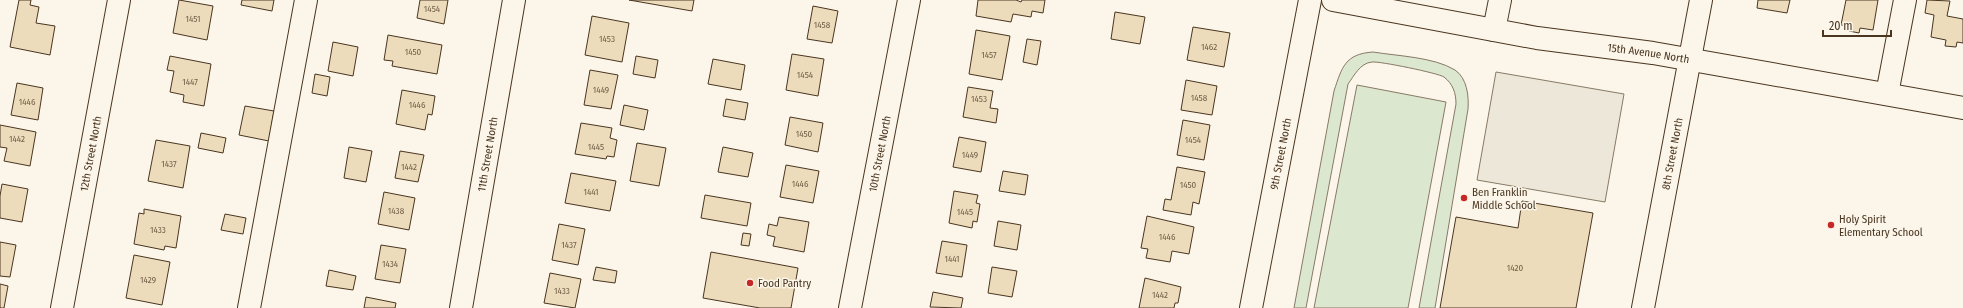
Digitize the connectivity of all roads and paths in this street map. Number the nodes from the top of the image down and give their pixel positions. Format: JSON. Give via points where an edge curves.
{"nodes":[{"id":1,"x":119,"y":0,"type":"edge"},
{"id":2,"x":306,"y":0,"type":"edge"},
{"id":3,"x":514,"y":0,"type":"edge"},
{"id":4,"x":909,"y":0,"type":"edge"},
{"id":5,"x":1310,"y":0,"type":"edge"},
{"id":6,"x":1333,"y":0,"type":"edge"},
{"id":7,"x":1500,"y":0,"type":"edge"},
{"id":8,"x":1701,"y":0,"type":"edge"},
{"id":9,"x":1905,"y":0,"type":"edge"},
{"id":10,"x":1494,"y":30,"type":"junction"},
{"id":11,"x":1690,"y":61,"type":"junction"},
{"id":12,"x":1887,"y":94,"type":"junction"},
{"id":13,"x":1963,"y":108,"type":"edge"},
{"id":14,"x":62,"y":308,"type":"edge"},
{"id":15,"x":249,"y":308,"type":"edge"},
{"id":16,"x":461,"y":308,"type":"edge"},
{"id":17,"x":850,"y":308,"type":"edge"},
{"id":18,"x":1251,"y":308,"type":"edge"},
{"id":19,"x":1643,"y":308,"type":"edge"}],
"edges":[{"from":1,"to":14,"type":"street","name":"12th Street North"},
{"from":2,"to":15,"type":"street"},
{"from":3,"to":16,"type":"street","name":"11th Street North"},
{"from":4,"to":17,"type":"street","name":"10th Street North"},
{"from":5,"to":18,"type":"street","name":"9th Street North"},
{"from":6,"to":10,"type":"street","name":"15th Avenue North"},
{"from":7,"to":10,"type":"street"},
{"from":8,"to":11,"type":"street","name":"8th Street North"},
{"from":9,"to":12,"type":"street"},
{"from":10,"to":11,"type":"street","name":"15th Avenue North"},
{"from":11,"to":12,"type":"street","name":"15th Avenue North"},
{"from":11,"to":19,"type":"street","name":"8th Street North"},
{"from":12,"to":13,"type":"street","name":"15th Avenue North"}]}
